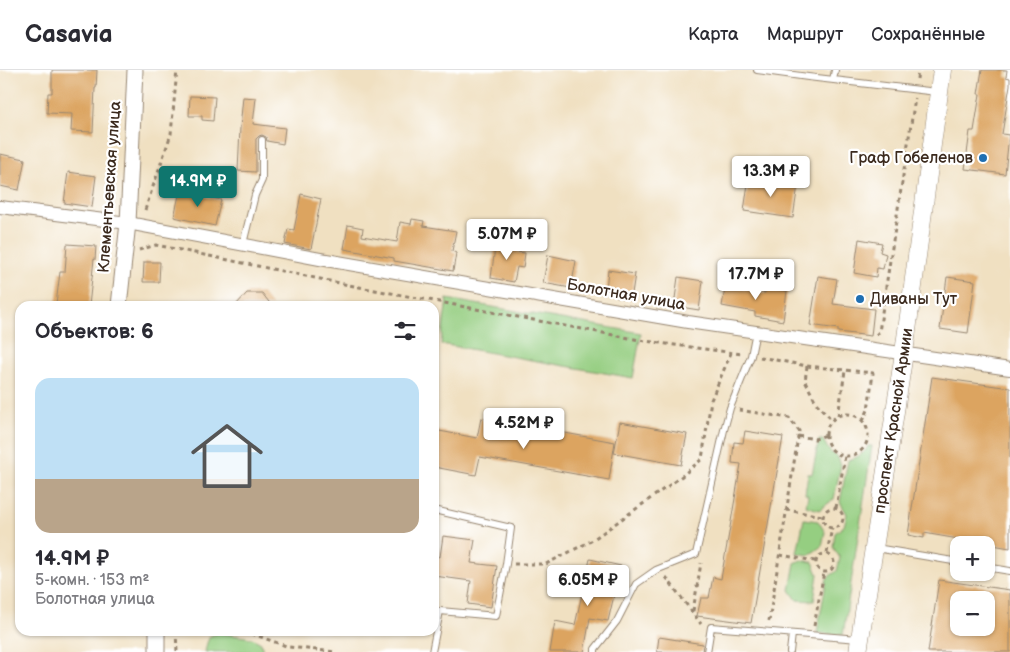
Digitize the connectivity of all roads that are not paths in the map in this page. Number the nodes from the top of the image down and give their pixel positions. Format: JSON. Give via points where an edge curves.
{"nodes":[{"id":1,"x":134,"y":70,"type":"edge"},
{"id":2,"x":757,"y":70,"type":"edge"},
{"id":3,"x":834,"y":70,"type":"edge"},
{"id":4,"x":942,"y":70,"type":"edge"},
{"id":5,"x":808,"y":74,"type":"edge"},
{"id":6,"x":834,"y":80,"type":"junction"},
{"id":7,"x":938,"y":92,"type":"junction"},
{"id":8,"x":262,"y":140,"type":"dead end"},
{"id":9,"x":0,"y":207,"type":"edge"},
{"id":10,"x":128,"y":223,"type":"junction"},
{"id":11,"x":243,"y":244,"type":"junction"},
{"id":12,"x":120,"y":301,"type":"edge"},
{"id":13,"x":756,"y":331,"type":"junction"},
{"id":14,"x":904,"y":353,"type":"junction"},
{"id":15,"x":1010,"y":368,"type":"edge"},
{"id":16,"x":439,"y":511,"type":"edge"},
{"id":17,"x":874,"y":548,"type":"junction"},
{"id":18,"x":950,"y":561,"type":"edge"},
{"id":19,"x":995,"y":568,"type":"edge"},
{"id":20,"x":1010,"y":571,"type":"edge"},
{"id":21,"x":439,"y":616,"type":"edge"},
{"id":22,"x":792,"y":634,"type":"junction"},
{"id":23,"x":157,"y":636,"type":"edge"},
{"id":24,"x":435,"y":636,"type":"edge"},
{"id":25,"x":859,"y":646,"type":"edge"},
{"id":26,"x":157,"y":652,"type":"edge"},
{"id":27,"x":432,"y":652,"type":"edge"},
{"id":28,"x":595,"y":652,"type":"edge"},
{"id":29,"x":707,"y":652,"type":"edge"},
{"id":30,"x":790,"y":652,"type":"edge"}],
"edges":[{"from":1,"to":10,"type":"street","name":"Клементьевская улица"},
{"from":2,"to":5,"type":"lane"},
{"from":3,"to":6,"type":"lane"},
{"from":4,"to":7,"type":"main road","name":"проспект Красной Армии"},
{"from":5,"to":6,"type":"lane"},
{"from":6,"to":7,"type":"lane"},
{"from":7,"to":14,"type":"main road","name":"проспект Красной Армии"},
{"from":8,"to":11,"type":"lane","via":[[262,180]]},
{"from":9,"to":10,"type":"street","name":"Болотная улица"},
{"from":10,"to":11,"type":"street","name":"Болотная улица"},
{"from":10,"to":12,"type":"street","name":"Клементьевская улица"},
{"from":11,"to":13,"type":"street","name":"Болотная улица"},
{"from":13,"to":14,"type":"street","name":"Болотная улица"},
{"from":13,"to":28,"type":"lane","via":[[751,356],[724,430],[696,554],[660,568],[636,584],[618,622]]},
{"from":14,"to":15,"type":"street","name":"Болотная улица"},
{"from":14,"to":17,"type":"main road","name":"проспект Красной Армии"},
{"from":16,"to":21,"type":"lane","via":[[511,528],[496,616],[440,611]]},
{"from":17,"to":18,"type":"lane"},
{"from":17,"to":25,"type":"main road","name":"проспект Красной Армии"},
{"from":19,"to":20,"type":"lane"},
{"from":22,"to":25,"type":"lane","via":[[812,635]]},
{"from":22,"to":29,"type":"lane","via":[[710,627]]},
{"from":22,"to":30,"type":"lane"},
{"from":23,"to":26,"type":"street"},
{"from":24,"to":27,"type":"lane"}]}
